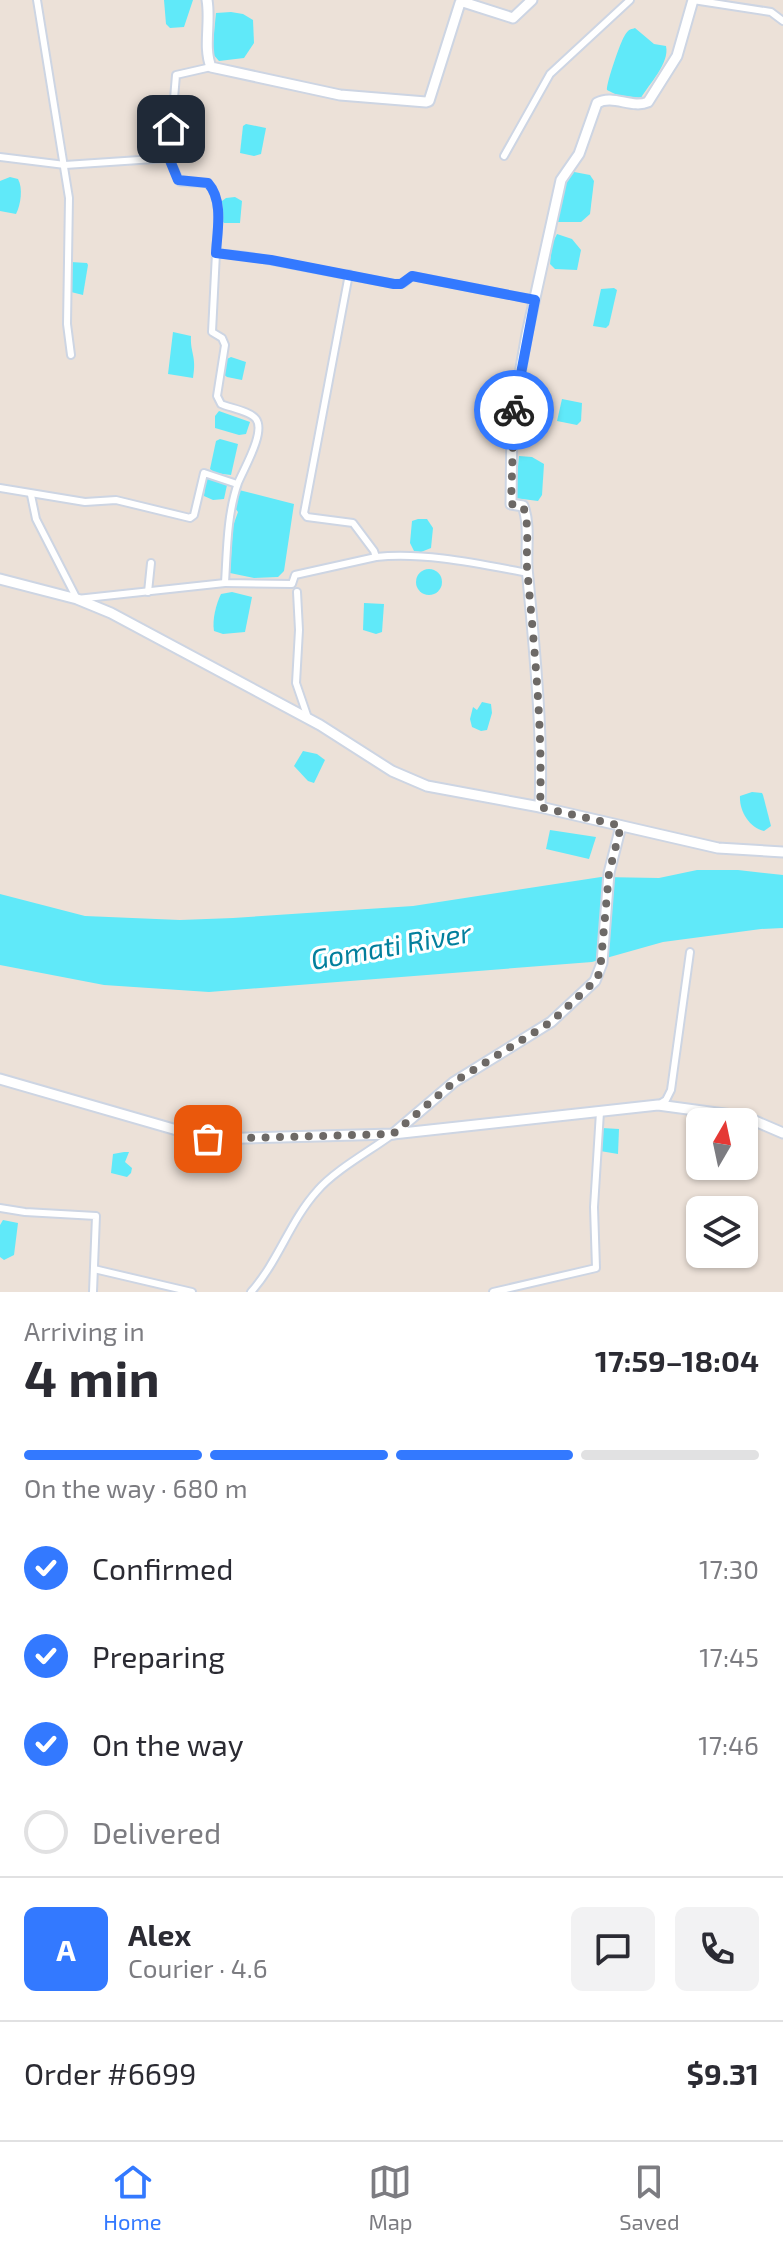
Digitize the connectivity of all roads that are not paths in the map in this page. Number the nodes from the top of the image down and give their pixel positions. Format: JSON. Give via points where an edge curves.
{"nodes":[{"id":1,"x":37,"y":0,"type":"edge"},
{"id":2,"x":207,"y":0,"type":"edge"},
{"id":3,"x":532,"y":0,"type":"edge"},
{"id":4,"x":630,"y":0,"type":"edge"},
{"id":5,"x":693,"y":0,"type":"edge"},
{"id":6,"x":783,"y":21,"type":"edge"},
{"id":7,"x":211,"y":67,"type":"junction"},
{"id":8,"x":504,"y":156,"type":"dead end"},
{"id":9,"x":0,"y":157,"type":"edge"},
{"id":10,"x":169,"y":158,"type":"junction"},
{"id":11,"x":65,"y":165,"type":"junction"},
{"id":12,"x":216,"y":253,"type":"junction"},
{"id":13,"x":349,"y":274,"type":"junction"},
{"id":14,"x":535,"y":300,"type":"junction"},
{"id":15,"x":71,"y":355,"type":"dead end"},
{"id":16,"x":237,"y":484,"type":"junction"},
{"id":17,"x":0,"y":488,"type":"edge"},
{"id":18,"x":31,"y":495,"type":"junction"},
{"id":19,"x":376,"y":557,"type":"junction"},
{"id":20,"x":151,"y":563,"type":"dead end"},
{"id":21,"x":528,"y":573,"type":"junction"},
{"id":22,"x":0,"y":579,"type":"edge"},
{"id":23,"x":225,"y":583,"type":"junction"},
{"id":24,"x":148,"y":592,"type":"junction"},
{"id":25,"x":297,"y":592,"type":"dead end"},
{"id":26,"x":77,"y":599,"type":"junction"},
{"id":27,"x":308,"y":718,"type":"junction"},
{"id":28,"x":540,"y":807,"type":"junction"},
{"id":29,"x":621,"y":826,"type":"junction"},
{"id":30,"x":783,"y":852,"type":"edge"},
{"id":31,"x":690,"y":952,"type":"dead end"},
{"id":32,"x":0,"y":1079,"type":"edge"},
{"id":33,"x":658,"y":1105,"type":"junction"},
{"id":34,"x":600,"y":1112,"type":"junction"},
{"id":35,"x":783,"y":1133,"type":"edge"},
{"id":36,"x":393,"y":1134,"type":"junction"},
{"id":37,"x":0,"y":1208,"type":"edge"},
{"id":38,"x":94,"y":1269,"type":"junction"},
{"id":39,"x":93,"y":1292,"type":"edge"},
{"id":40,"x":192,"y":1292,"type":"edge"},
{"id":41,"x":251,"y":1292,"type":"edge"},
{"id":42,"x":493,"y":1292,"type":"edge"}],
"edges":[{"from":1,"to":11,"type":"street"},
{"from":2,"to":7,"type":"street"},
{"from":3,"to":7,"type":"street","via":[[513,18],[460,3],[426,102],[340,95]]},
{"from":4,"to":8,"type":"street","via":[[550,74]]},
{"from":5,"to":6,"type":"street","via":[[771,12]]},
{"from":5,"to":14,"type":"street","via":[[677,56],[648,102],[597,103],[579,154],[561,180]]},
{"from":7,"to":10,"type":"street","via":[[176,75]]},
{"from":9,"to":11,"type":"street"},
{"from":10,"to":11,"type":"street"},
{"from":10,"to":12,"type":"street","via":[[180,182],[208,183],[214,190]]},
{"from":11,"to":15,"type":"street"},
{"from":12,"to":13,"type":"street"},
{"from":12,"to":16,"type":"street","via":[[212,332],[225,345],[217,396],[221,404],[250,414],[258,425]]},
{"from":13,"to":14,"type":"street","via":[[394,284],[412,276]]},
{"from":13,"to":19,"type":"street","via":[[304,513],[353,523]]},
{"from":14,"to":21,"type":"street","via":[[512,419],[511,504],[523,506],[526,514]]},
{"from":16,"to":18,"type":"street","via":[[204,473],[190,518],[116,500]]},
{"from":16,"to":23,"type":"street"},
{"from":17,"to":18,"type":"street"},
{"from":18,"to":26,"type":"street","via":[[36,519]]},
{"from":19,"to":21,"type":"street","via":[[469,562]]},
{"from":19,"to":23,"type":"street","via":[[295,575],[292,584]]},
{"from":20,"to":24,"type":"street"},
{"from":21,"to":28,"type":"street"},
{"from":22,"to":26,"type":"street"},
{"from":23,"to":24,"type":"street"},
{"from":24,"to":26,"type":"street"},
{"from":25,"to":27,"type":"street","via":[[296,683]]},
{"from":26,"to":27,"type":"street"},
{"from":27,"to":28,"type":"street","via":[[392,771],[427,786]]},
{"from":28,"to":29,"type":"street"},
{"from":29,"to":30,"type":"street","via":[[718,848]]},
{"from":29,"to":36,"type":"street","via":[[609,873],[602,963],[595,981],[551,1022],[454,1082]]},
{"from":31,"to":33,"type":"street","via":[[671,1090]]},
{"from":32,"to":36,"type":"street","via":[[208,1139]]},
{"from":33,"to":34,"type":"street"},
{"from":33,"to":35,"type":"street","via":[[732,1115]]},
{"from":34,"to":36,"type":"street"},
{"from":34,"to":42,"type":"street","via":[[596,1268]]},
{"from":36,"to":41,"type":"street","via":[[317,1190]]},
{"from":37,"to":38,"type":"street","via":[[96,1216]]},
{"from":38,"to":39,"type":"street"},
{"from":38,"to":40,"type":"street"}]}
